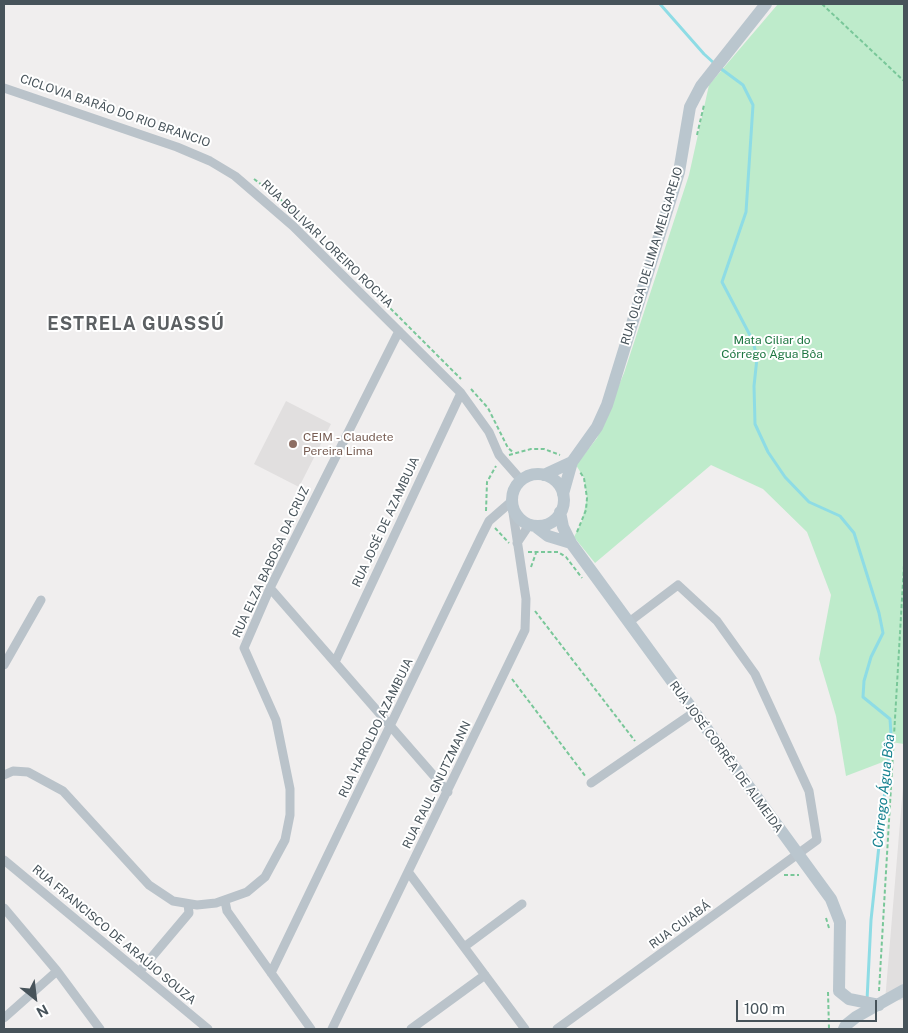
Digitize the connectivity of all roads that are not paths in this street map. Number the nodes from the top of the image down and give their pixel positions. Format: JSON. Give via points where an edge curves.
{"nodes":[{"id":1,"x":766,"y":4,"type":"edge"},
{"id":2,"x":4,"y":88,"type":"edge"},
{"id":3,"x":399,"y":331,"type":"junction"},
{"id":4,"x":461,"y":393,"type":"junction"},
{"id":5,"x":573,"y":462,"type":"junction"},
{"id":6,"x":544,"y":475,"type":"junction"},
{"id":7,"x":522,"y":480,"type":"junction"},
{"id":8,"x":563,"y":494,"type":"junction"},
{"id":9,"x":512,"y":503,"type":"junction"},
{"id":10,"x":560,"y":512,"type":"junction"},
{"id":11,"x":532,"y":525,"type":"junction"},
{"id":12,"x":571,"y":543,"type":"junction"},
{"id":13,"x":518,"y":546,"type":"junction"},
{"id":14,"x":270,"y":588,"type":"junction"},
{"id":15,"x":41,"y":600,"type":"dead end"},
{"id":16,"x":629,"y":622,"type":"junction"},
{"id":17,"x":335,"y":662,"type":"junction"},
{"id":18,"x":4,"y":665,"type":"edge"},
{"id":19,"x":693,"y":713,"type":"junction"},
{"id":20,"x":391,"y":724,"type":"junction"},
{"id":21,"x":4,"y":775,"type":"edge"},
{"id":22,"x":590,"y":783,"type":"road end"},
{"id":23,"x":448,"y":792,"type":"junction"},
{"id":24,"x":797,"y":856,"type":"junction"},
{"id":25,"x":4,"y":860,"type":"edge"},
{"id":26,"x":409,"y":873,"type":"junction"},
{"id":27,"x":225,"y":901,"type":"junction"},
{"id":28,"x":188,"y":904,"type":"junction"},
{"id":29,"x":522,"y":904,"type":"dead end"},
{"id":30,"x":4,"y":908,"type":"edge"},
{"id":31,"x":464,"y":947,"type":"junction"},
{"id":32,"x":57,"y":971,"type":"junction"},
{"id":33,"x":140,"y":971,"type":"junction"},
{"id":34,"x":271,"y":973,"type":"junction"},
{"id":35,"x":485,"y":976,"type":"junction"},
{"id":36,"x":904,"y":990,"type":"edge"},
{"id":37,"x":879,"y":1002,"type":"junction"},
{"id":38,"x":4,"y":1018,"type":"edge"},
{"id":39,"x":844,"y":1028,"type":"edge"},
{"id":40,"x":100,"y":1029,"type":"edge"},
{"id":41,"x":208,"y":1029,"type":"edge"},
{"id":42,"x":311,"y":1029,"type":"edge"},
{"id":43,"x":332,"y":1029,"type":"edge"},
{"id":44,"x":411,"y":1029,"type":"edge"},
{"id":45,"x":526,"y":1029,"type":"edge"},
{"id":46,"x":557,"y":1029,"type":"edge"}],
"edges":[{"from":1,"to":5,"type":"street","name":"RUA OLGA DE LIMA MELGAREJO","via":[[726,52],[690,107],[679,172],[607,405],[598,427]]},
{"from":2,"to":3,"type":"street","name":"RUA BOLIVAR LOREIRO ROCHA","via":[[177,148],[235,176],[293,226]]},
{"from":3,"to":4,"type":"street","name":"RUA BOLIVAR LOREIRO ROCHA"},
{"from":3,"to":14,"type":"street","name":"RUA ELZA BABOSA DA CRUZ"},
{"from":4,"to":7,"type":"street","name":"RUA BOLIVAR LOREIRO ROCHA","via":[[489,432],[499,454]]},
{"from":4,"to":17,"type":"street","name":"RUA JOSÉ DE AZAMBUJA"},
{"from":5,"to":6,"type":"street","name":"RUA OLGA DE LIMA MELGAREJO"},
{"from":5,"to":8,"type":"street","name":"RUA OLGA DE LIMA MELGAREJO"},
{"from":6,"to":7,"type":"street","via":[[528,476]]},
{"from":6,"to":8,"type":"street","via":[[556,482]]},
{"from":7,"to":9,"type":"street","via":[[514,489]]},
{"from":8,"to":10,"type":"street"},
{"from":9,"to":11,"type":"street","via":[[518,517]]},
{"from":9,"to":13,"type":"street","name":"RUA RAUL GNUTZMANN"},
{"from":9,"to":20,"type":"street","name":"RUA HAROLDO AZAMBUJA","via":[[489,520]]},
{"from":10,"to":11,"type":"street","via":[[550,523]]},
{"from":10,"to":12,"type":"street","name":"RUA JOSÉ CORRÊA DE ALMEIDA"},
{"from":11,"to":12,"type":"street","via":[[548,536]]},
{"from":11,"to":13,"type":"street"},
{"from":12,"to":16,"type":"street","name":"RUA JOSÉ CORRÊA DE ALMEIDA"},
{"from":13,"to":23,"type":"street","name":"RUA RAUL GNUTZMANN","via":[[526,599],[525,630]]},
{"from":14,"to":17,"type":"street"},
{"from":14,"to":27,"type":"street","name":"RUA ELZA BABOSA DA CRUZ","via":[[244,648],[279,728],[290,789],[290,815],[281,850],[265,877],[247,892]]},
{"from":15,"to":18,"type":"street"},
{"from":16,"to":19,"type":"street","name":"RUA JOSÉ CORRÊA DE ALMEIDA"},
{"from":16,"to":24,"type":"street","name":"RUA CUIABÁ","via":[[678,585],[717,621],[755,674],[809,791],[817,840]]},
{"from":17,"to":20,"type":"street"},
{"from":19,"to":22,"type":"street"},
{"from":19,"to":24,"type":"street","name":"RUA JOSÉ CORRÊA DE ALMEIDA"},
{"from":20,"to":23,"type":"street"},
{"from":20,"to":34,"type":"street","name":"RUA HAROLDO AZAMBUJA"},
{"from":21,"to":28,"type":"street","name":"RUA ELZA BABOSA DA CRUZ","via":[[13,771],[28,772],[62,791],[154,890],[173,901]]},
{"from":23,"to":26,"type":"street","name":"RUA RAUL GNUTZMANN"},
{"from":24,"to":37,"type":"street","name":"RUA JOSÉ CORRÊA DE ALMEIDA","via":[[831,899],[840,922],[834,986],[849,1000]]},
{"from":24,"to":46,"type":"street","name":"RUA CUIABÁ"},
{"from":25,"to":33,"type":"street","name":"RUA FRANCISCO DE ARAÚJO SOUZA"},
{"from":26,"to":31,"type":"street"},
{"from":26,"to":43,"type":"street","name":"RUA RAUL GNUTZMANN"},
{"from":27,"to":28,"type":"street","name":"RUA ELZA BABOSA DA CRUZ","via":[[207,905]]},
{"from":27,"to":34,"type":"street","via":[[227,911]]},
{"from":28,"to":33,"type":"street","via":[[188,912]]},
{"from":29,"to":31,"type":"street"},
{"from":30,"to":32,"type":"street"},
{"from":31,"to":35,"type":"street"},
{"from":32,"to":38,"type":"street"},
{"from":32,"to":40,"type":"street"},
{"from":33,"to":41,"type":"street","name":"RUA FRANCISCO DE ARAÚJO SOUZA"},
{"from":34,"to":42,"type":"street"},
{"from":35,"to":44,"type":"street"},
{"from":35,"to":45,"type":"street"},
{"from":36,"to":37,"type":"street"},
{"from":37,"to":39,"type":"street"}]}
